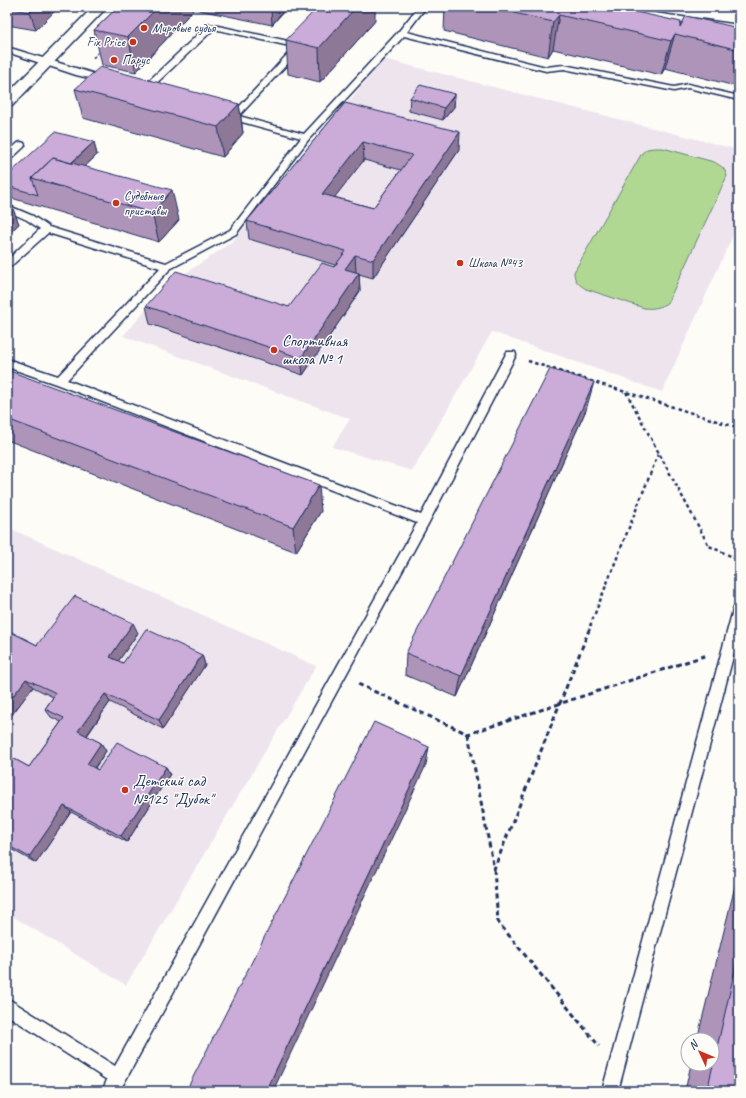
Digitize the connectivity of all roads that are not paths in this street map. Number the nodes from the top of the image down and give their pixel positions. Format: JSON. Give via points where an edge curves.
{"nodes":[{"id":1,"x":100,"y":7,"type":"edge"},
{"id":2,"x":422,"y":7,"type":"edge"},
{"id":3,"x":584,"y":7,"type":"edge"},
{"id":4,"x":739,"y":29,"type":"edge"},
{"id":5,"x":402,"y":33,"type":"junction"},
{"id":6,"x":7,"y":49,"type":"edge"},
{"id":7,"x":48,"y":62,"type":"junction"},
{"id":8,"x":115,"y":83,"type":"edge"},
{"id":9,"x":144,"y":91,"type":"edge"},
{"id":10,"x":739,"y":98,"type":"edge"},
{"id":11,"x":7,"y":103,"type":"edge"},
{"id":12,"x":306,"y":137,"type":"junction"},
{"id":13,"x":21,"y":145,"type":"dead end"},
{"id":14,"x":7,"y":158,"type":"edge"},
{"id":15,"x":7,"y":208,"type":"edge"},
{"id":16,"x":46,"y":229,"type":"junction"},
{"id":17,"x":7,"y":265,"type":"edge"},
{"id":18,"x":167,"y":267,"type":"junction"},
{"id":19,"x":511,"y":355,"type":"road end"},
{"id":20,"x":7,"y":363,"type":"edge"},
{"id":21,"x":60,"y":381,"type":"junction"},
{"id":22,"x":424,"y":520,"type":"junction"},
{"id":23,"x":739,"y":610,"type":"edge"},
{"id":24,"x":7,"y":1006,"type":"edge"},
{"id":25,"x":114,"y":1084,"type":"edge"},
{"id":26,"x":610,"y":1091,"type":"edge"}],
"edges":[{"from":1,"to":7,"type":"street"},
{"from":2,"to":5,"type":"lane"},
{"from":3,"to":4,"type":"street"},
{"from":5,"to":10,"type":"lane","via":[[546,69],[564,67],[674,89],[688,86]]},
{"from":5,"to":12,"type":"lane"},
{"from":6,"to":7,"type":"lane"},
{"from":7,"to":8,"type":"lane"},
{"from":7,"to":11,"type":"street"},
{"from":9,"to":12,"type":"lane","via":[[212,26],[301,43],[231,116]]},
{"from":12,"to":18,"type":"lane","via":[[233,232]]},
{"from":13,"to":14,"type":"lane"},
{"from":15,"to":16,"type":"lane","via":[[30,218]]},
{"from":16,"to":17,"type":"lane"},
{"from":16,"to":18,"type":"lane"},
{"from":18,"to":21,"type":"lane"},
{"from":19,"to":22,"type":"lane"},
{"from":20,"to":21,"type":"lane"},
{"from":21,"to":22,"type":"lane"},
{"from":22,"to":25,"type":"lane"},
{"from":23,"to":26,"type":"lane"},
{"from":24,"to":25,"type":"lane"}]}
